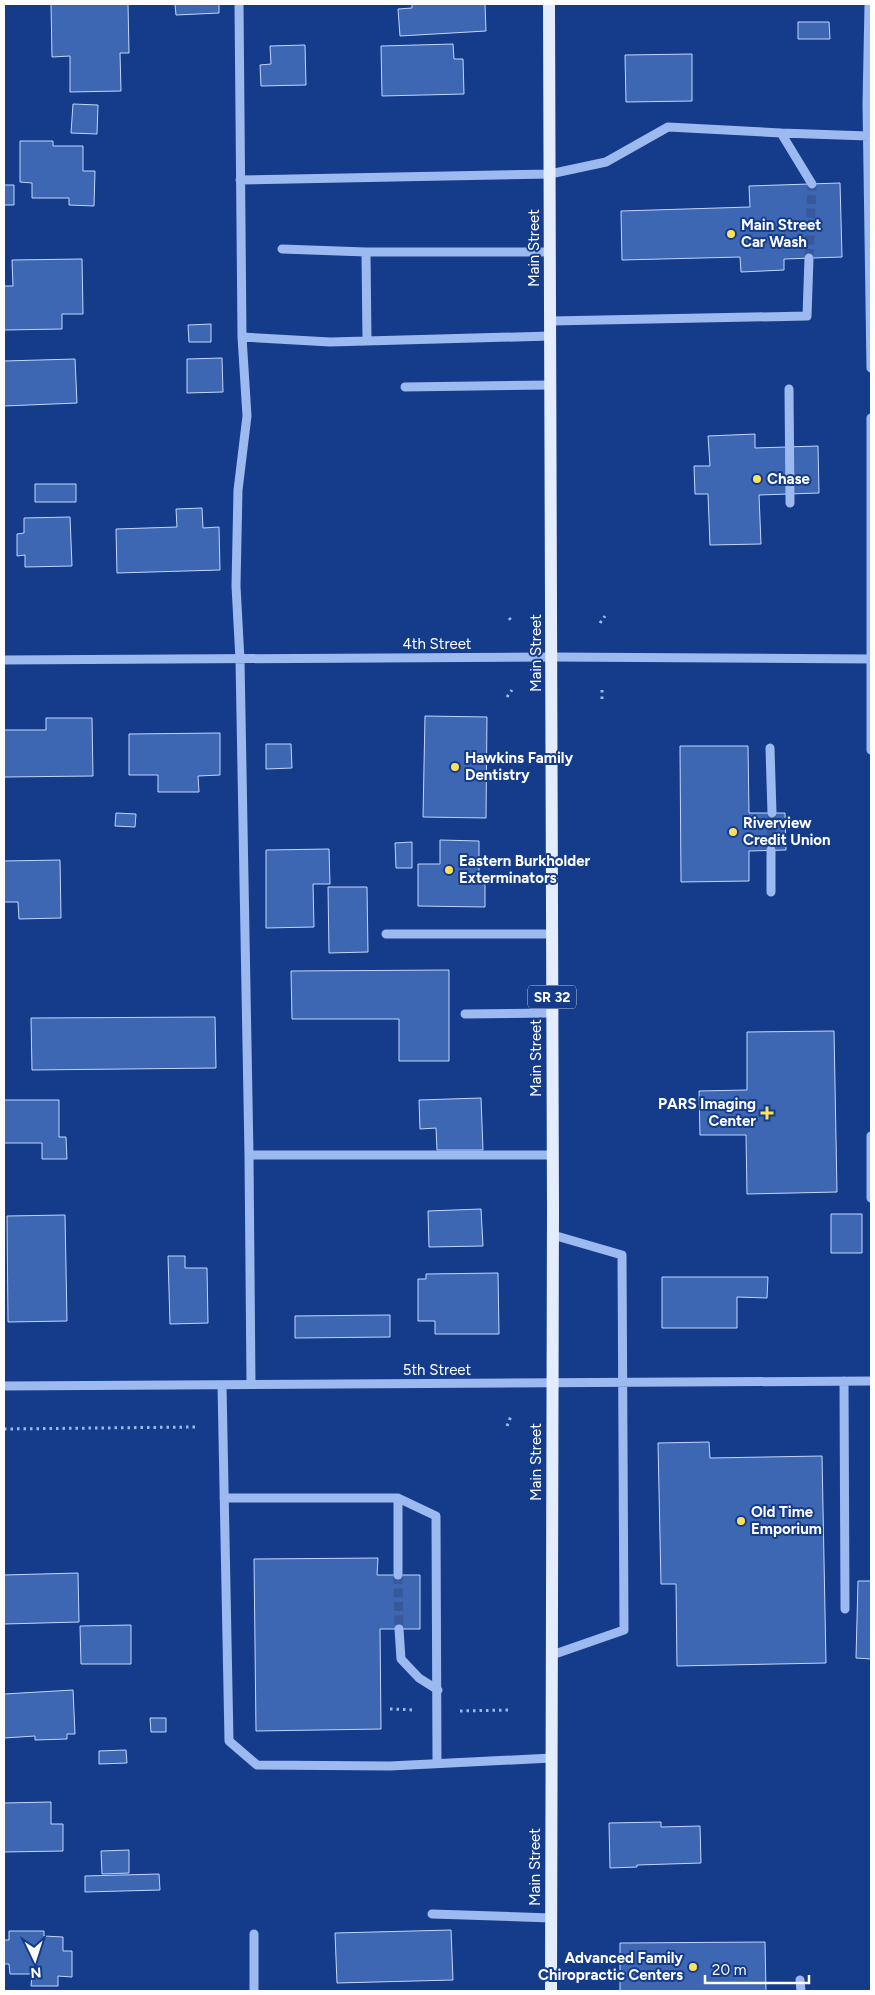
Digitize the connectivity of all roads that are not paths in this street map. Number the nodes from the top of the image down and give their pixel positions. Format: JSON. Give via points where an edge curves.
{"nodes":[{"id":1,"x":239,"y":4,"type":"edge"},
{"id":2,"x":549,"y":4,"type":"edge"},
{"id":3,"x":868,"y":4,"type":"edge"},
{"id":4,"x":781,"y":133,"type":"junction"},
{"id":5,"x":868,"y":136,"type":"junction"},
{"id":6,"x":550,"y":174,"type":"junction"},
{"id":7,"x":240,"y":180,"type":"junction"},
{"id":8,"x":812,"y":184,"type":"tunnel mouth"},
{"id":9,"x":282,"y":249,"type":"dead end"},
{"id":10,"x":366,"y":252,"type":"junction"},
{"id":11,"x":550,"y":252,"type":"junction"},
{"id":12,"x":810,"y":258,"type":"tunnel mouth"},
{"id":13,"x":551,"y":321,"type":"junction"},
{"id":14,"x":551,"y":336,"type":"junction"},
{"id":15,"x":242,"y":337,"type":"junction"},
{"id":16,"x":367,"y":342,"type":"junction"},
{"id":17,"x":871,"y":368,"type":"edge"},
{"id":18,"x":551,"y":385,"type":"junction"},
{"id":19,"x":405,"y":387,"type":"dead end"},
{"id":20,"x":789,"y":389,"type":"dead end"},
{"id":21,"x":871,"y":418,"type":"edge"},
{"id":22,"x":790,"y":503,"type":"dead end"},
{"id":23,"x":552,"y":657,"type":"junction"},
{"id":24,"x":871,"y":659,"type":"edge"},
{"id":25,"x":4,"y":660,"type":"edge"},
{"id":26,"x":240,"y":660,"type":"junction"},
{"id":27,"x":770,"y":748,"type":"dead end"},
{"id":28,"x":871,"y":750,"type":"edge"},
{"id":29,"x":772,"y":813,"type":"tunnel mouth"},
{"id":30,"x":771,"y":850,"type":"tunnel mouth"},
{"id":31,"x":771,"y":892,"type":"dead end"},
{"id":32,"x":386,"y":934,"type":"dead end"},
{"id":33,"x":552,"y":934,"type":"junction"},
{"id":34,"x":552,"y":1013,"type":"junction"},
{"id":35,"x":465,"y":1014,"type":"dead end"},
{"id":36,"x":871,"y":1136,"type":"edge"},
{"id":37,"x":250,"y":1155,"type":"junction"},
{"id":38,"x":552,"y":1155,"type":"junction"},
{"id":39,"x":871,"y":1198,"type":"edge"},
{"id":40,"x":553,"y":1235,"type":"junction"},
{"id":41,"x":844,"y":1381,"type":"junction"},
{"id":42,"x":871,"y":1381,"type":"edge"},
{"id":43,"x":553,"y":1383,"type":"junction"},
{"id":44,"x":622,"y":1383,"type":"junction"},
{"id":45,"x":251,"y":1384,"type":"junction"},
{"id":46,"x":222,"y":1385,"type":"junction"},
{"id":47,"x":4,"y":1386,"type":"edge"},
{"id":48,"x":224,"y":1498,"type":"junction"},
{"id":49,"x":398,"y":1498,"type":"junction"},
{"id":50,"x":398,"y":1575,"type":"tunnel mouth"},
{"id":51,"x":845,"y":1609,"type":"dead end"},
{"id":52,"x":399,"y":1629,"type":"tunnel mouth"},
{"id":53,"x":552,"y":1655,"type":"junction"},
{"id":54,"x":438,"y":1690,"type":"junction"},
{"id":55,"x":552,"y":1758,"type":"junction"},
{"id":56,"x":437,"y":1763,"type":"junction"},
{"id":57,"x":432,"y":1914,"type":"dead end"},
{"id":58,"x":551,"y":1918,"type":"junction"},
{"id":59,"x":254,"y":1934,"type":"dead end"},
{"id":60,"x":800,"y":1980,"type":"dead end"},
{"id":61,"x":254,"y":1991,"type":"edge"},
{"id":62,"x":551,"y":1991,"type":"edge"},
{"id":63,"x":800,"y":1991,"type":"edge"}],
"edges":[{"from":1,"to":7,"type":"street"},
{"from":2,"to":6,"type":"main road","name":"Main Street","number":"SR 32"},
{"from":3,"to":5,"type":"street"},
{"from":4,"to":5,"type":"street"},
{"from":4,"to":6,"type":"street","via":[[668,127],[606,162]]},
{"from":4,"to":8,"type":"street"},
{"from":5,"to":17,"type":"street"},
{"from":6,"to":7,"type":"street"},
{"from":6,"to":11,"type":"main road","name":"Main Street","number":"SR 32"},
{"from":7,"to":15,"type":"street"},
{"from":9,"to":10,"type":"street"},
{"from":10,"to":11,"type":"street"},
{"from":10,"to":16,"type":"street"},
{"from":11,"to":13,"type":"main road","name":"Main Street","number":"SR 32"},
{"from":12,"to":13,"type":"street","via":[[807,316]]},
{"from":13,"to":14,"type":"main road","name":"Main Street","number":"SR 32"},
{"from":14,"to":16,"type":"street"},
{"from":14,"to":18,"type":"main road","name":"Main Street","number":"SR 32"},
{"from":15,"to":16,"type":"street"},
{"from":15,"to":26,"type":"street","via":[[247,416],[238,490],[236,586]]},
{"from":18,"to":19,"type":"street"},
{"from":18,"to":23,"type":"main road","name":"Main Street","number":"SR 32"},
{"from":20,"to":22,"type":"street"},
{"from":21,"to":24,"type":"street"},
{"from":23,"to":24,"type":"street","name":"4th Street"},
{"from":23,"to":26,"type":"street","name":"4th Street"},
{"from":23,"to":33,"type":"main road","name":"Main Street","number":"SR 32"},
{"from":24,"to":28,"type":"street"},
{"from":25,"to":26,"type":"street","name":"4th Street"},
{"from":26,"to":37,"type":"street"},
{"from":27,"to":29,"type":"street"},
{"from":30,"to":31,"type":"street"},
{"from":32,"to":33,"type":"street"},
{"from":33,"to":34,"type":"main road","name":"Main Street","number":"SR 32"},
{"from":34,"to":35,"type":"street"},
{"from":34,"to":38,"type":"main road","name":"Main Street","number":"SR 32"},
{"from":36,"to":39,"type":"street"},
{"from":37,"to":38,"type":"street"},
{"from":37,"to":45,"type":"street"},
{"from":38,"to":40,"type":"main road","name":"Main Street","number":"SR 32"},
{"from":40,"to":43,"type":"main road","name":"Main Street","number":"SR 32"},
{"from":40,"to":44,"type":"street","via":[[622,1255]]},
{"from":41,"to":42,"type":"street","name":"5th Street"},
{"from":41,"to":44,"type":"street","name":"5th Street"},
{"from":41,"to":51,"type":"street"},
{"from":43,"to":44,"type":"street","name":"5th Street"},
{"from":43,"to":45,"type":"street","name":"5th Street"},
{"from":43,"to":53,"type":"main road","name":"Main Street","number":"SR 32"},
{"from":44,"to":53,"type":"street","via":[[624,1630]]},
{"from":45,"to":46,"type":"street","name":"5th Street"},
{"from":46,"to":47,"type":"street","name":"5th Street"},
{"from":46,"to":48,"type":"street"},
{"from":48,"to":49,"type":"street"},
{"from":48,"to":56,"type":"street","via":[[229,1741],[257,1765]]},
{"from":49,"to":50,"type":"street"},
{"from":49,"to":54,"type":"street","via":[[436,1516]]},
{"from":52,"to":54,"type":"street","via":[[401,1659],[419,1678]]},
{"from":53,"to":55,"type":"main road","name":"Main Street","number":"SR 32"},
{"from":54,"to":56,"type":"street"},
{"from":55,"to":56,"type":"street"},
{"from":55,"to":58,"type":"main road","name":"Main Street","number":"SR 32"},
{"from":57,"to":58,"type":"street"},
{"from":58,"to":62,"type":"main road","name":"Main Street","number":"SR 32"},
{"from":59,"to":61,"type":"street"},
{"from":60,"to":63,"type":"street"}]}
